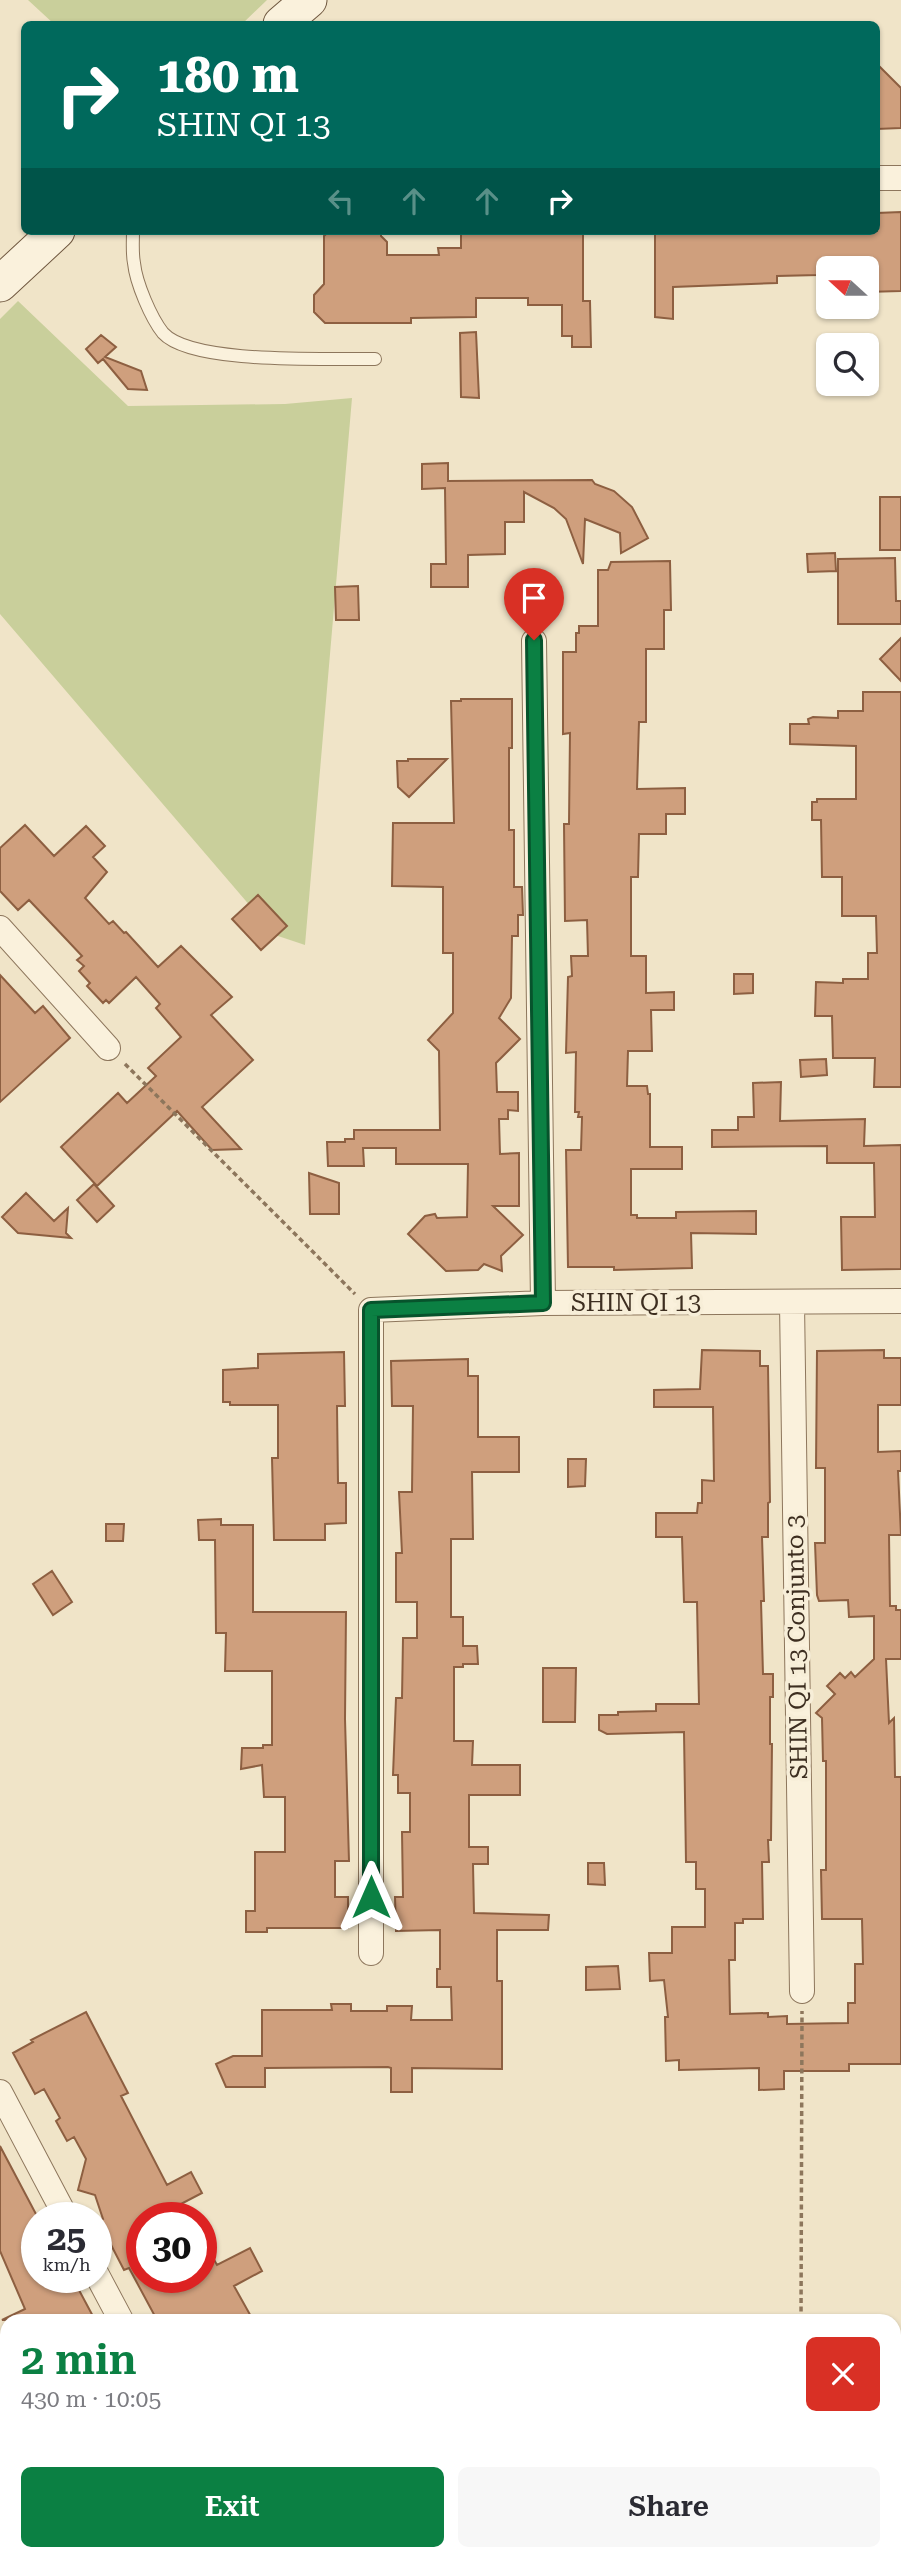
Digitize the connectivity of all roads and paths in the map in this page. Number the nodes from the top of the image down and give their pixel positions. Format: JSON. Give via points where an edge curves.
{"nodes":[{"id":1,"x":309,"y":0,"type":"edge"},
{"id":2,"x":284,"y":21,"type":"edge"},
{"id":3,"x":880,"y":178,"type":"edge"},
{"id":4,"x":901,"y":178,"type":"edge"},
{"id":5,"x":53,"y":235,"type":"edge"},
{"id":6,"x":133,"y":235,"type":"edge"},
{"id":7,"x":0,"y":284,"type":"edge"},
{"id":8,"x":375,"y":359,"type":"dead end"},
{"id":9,"x":534,"y":640,"type":"dead end"},
{"id":10,"x":0,"y":928,"type":"edge"},
{"id":11,"x":108,"y":1048,"type":"joint"},
{"id":12,"x":901,"y":1301,"type":"edge"},
{"id":13,"x":543,"y":1303,"type":"junction"},
{"id":14,"x":792,"y":1303,"type":"junction"},
{"id":15,"x":371,"y":1310,"type":"junction"},
{"id":16,"x":371,"y":1953,"type":"dead end"},
{"id":17,"x":802,"y":1991,"type":"joint"},
{"id":18,"x":0,"y":2092,"type":"edge"},
{"id":19,"x":58,"y":2202,"type":"edge"},
{"id":20,"x":107,"y":2293,"type":"edge"},
{"id":21,"x":118,"y":2314,"type":"edge"},
{"id":22,"x":801,"y":2314,"type":"edge"}],
"edges":[{"from":1,"to":2,"type":"street"},
{"from":3,"to":4,"type":"street"},
{"from":5,"to":7,"type":"street"},
{"from":6,"to":8,"type":"lane","via":[[134,265],[148,307],[164,334],[192,349],[222,356]]},
{"from":9,"to":13,"type":"street"},
{"from":10,"to":11,"type":"street"},
{"from":11,"to":15,"type":"path"},
{"from":12,"to":14,"type":"street","name":"SHIN QI 13"},
{"from":13,"to":14,"type":"street","name":"SHIN QI 13"},
{"from":13,"to":15,"type":"street","name":"SHIN QI 13"},
{"from":14,"to":17,"type":"street","name":"SHIN QI 13 Conjunto 3"},
{"from":15,"to":16,"type":"street"},
{"from":17,"to":22,"type":"path"},
{"from":18,"to":19,"type":"street"},
{"from":20,"to":21,"type":"street"}]}
